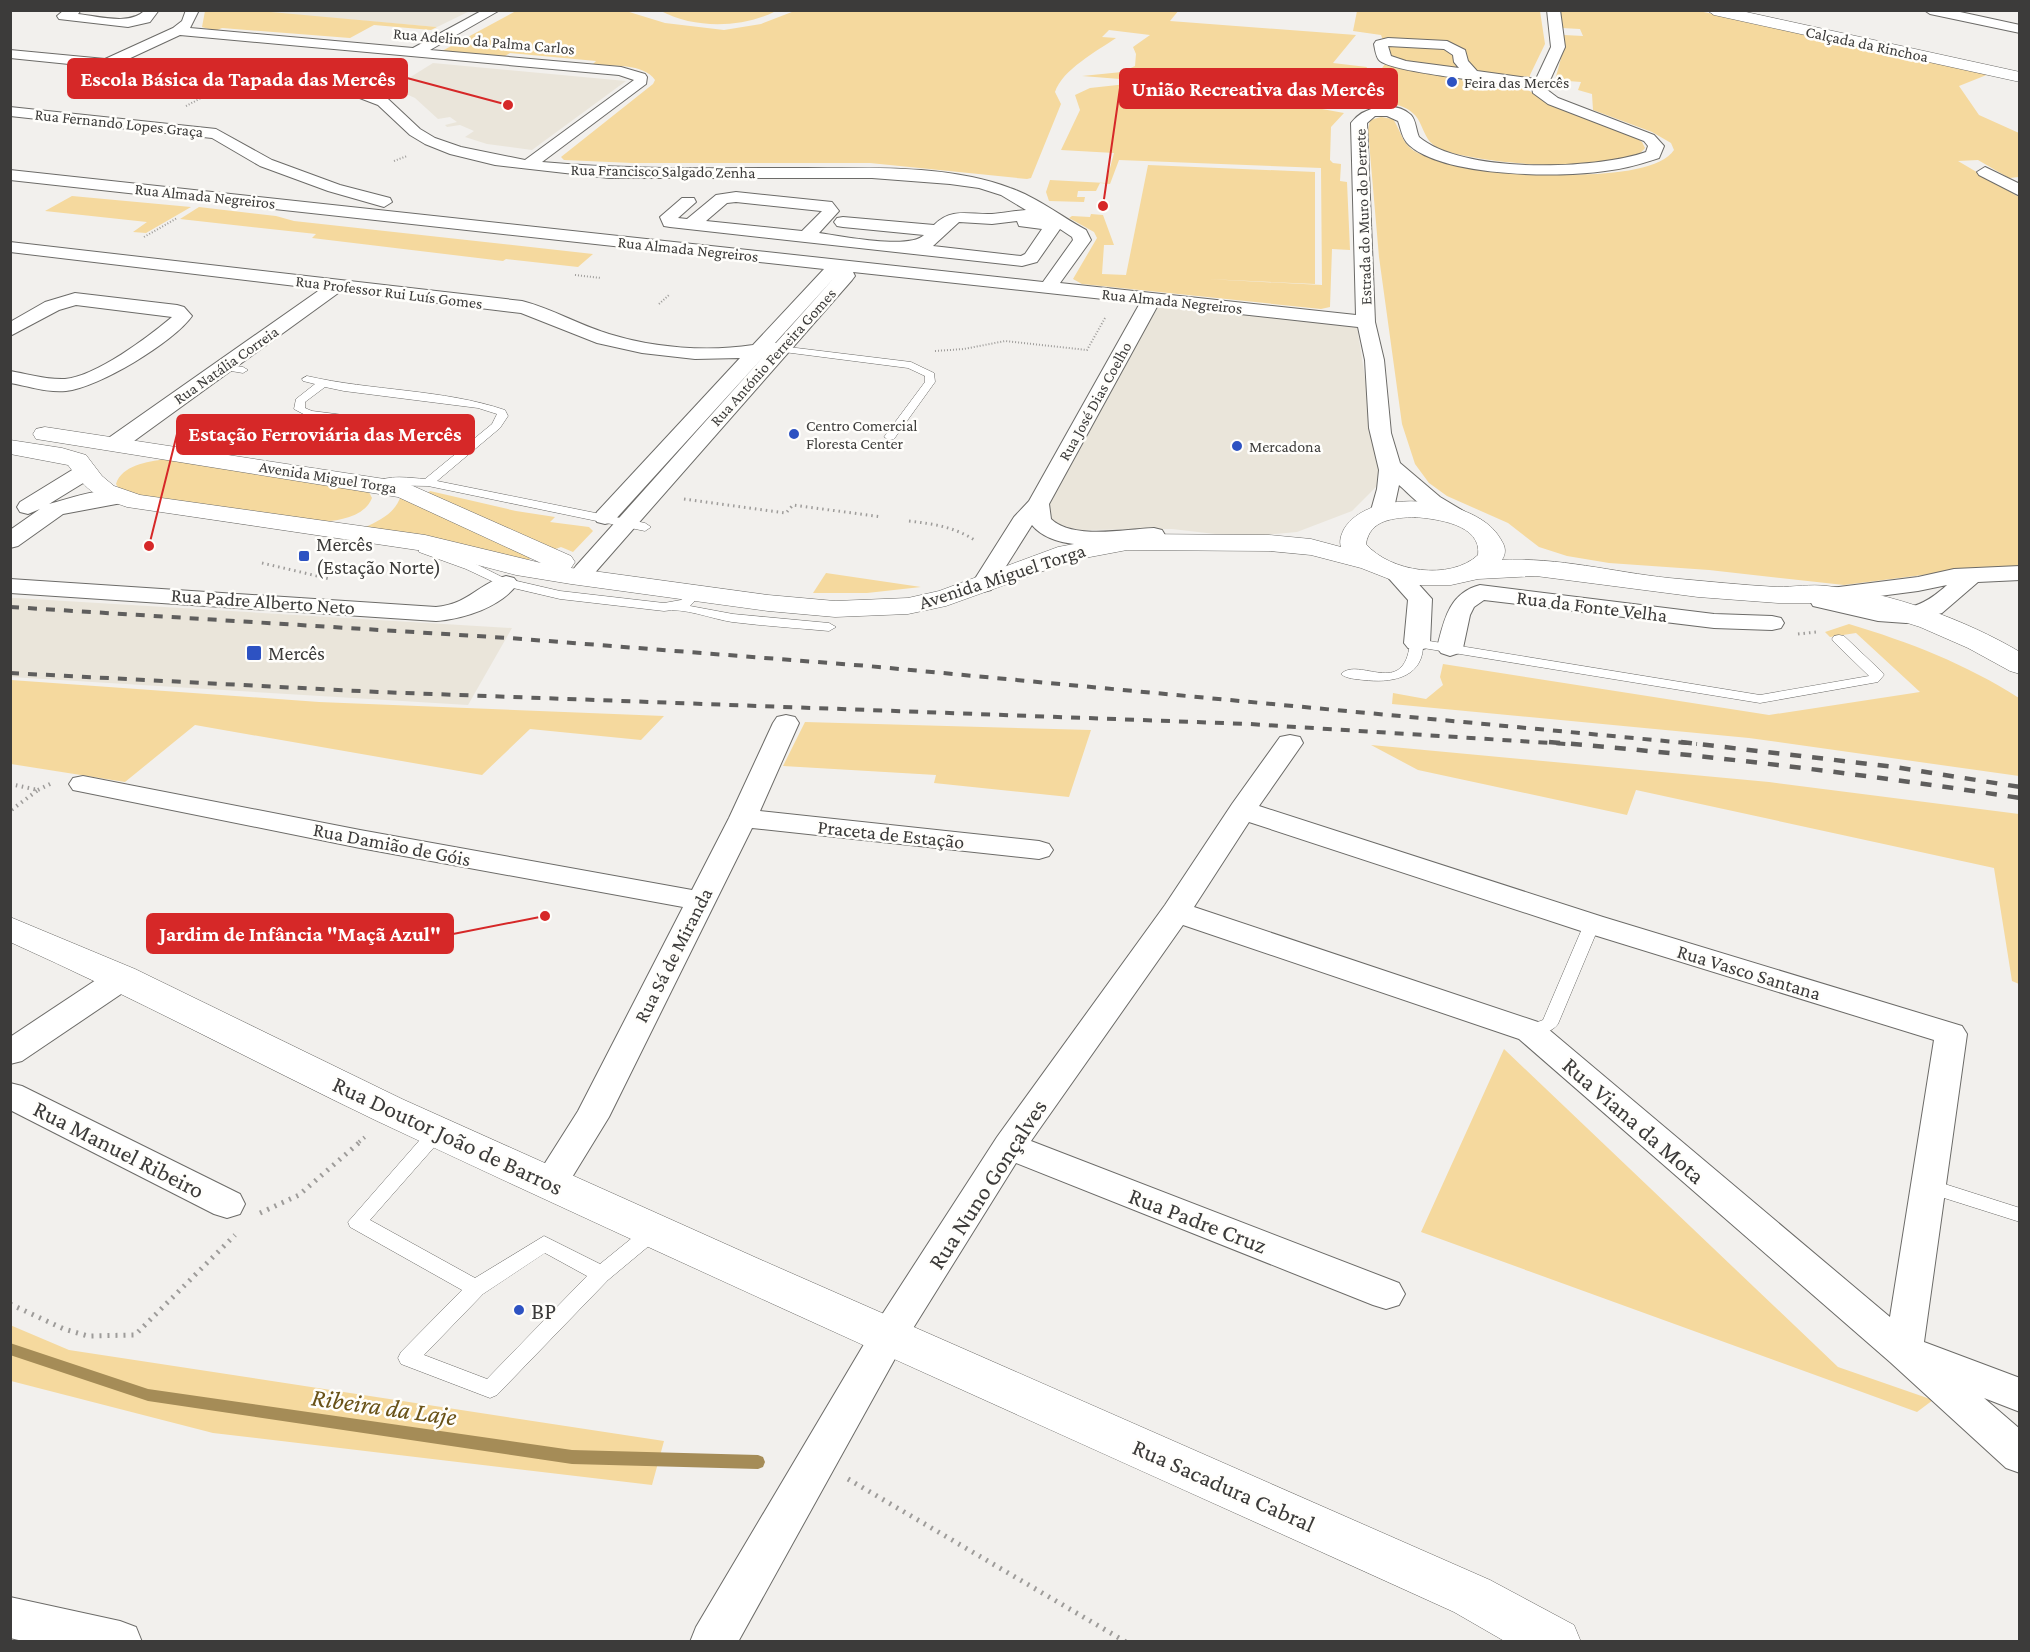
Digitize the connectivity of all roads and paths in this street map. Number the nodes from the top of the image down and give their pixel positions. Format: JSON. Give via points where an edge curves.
{"nodes":[{"id":1,"x":75,"y":10,"type":"edge"},
{"id":2,"x":117,"y":10,"type":"edge"},
{"id":3,"x":193,"y":10,"type":"edge"},
{"id":4,"x":494,"y":10,"type":"edge"},
{"id":5,"x":1553,"y":10,"type":"edge"},
{"id":6,"x":1714,"y":10,"type":"edge"},
{"id":7,"x":1930,"y":10,"type":"edge"},
{"id":8,"x":152,"y":11,"type":"edge"},
{"id":9,"x":2019,"y":29,"type":"edge"},
{"id":10,"x":178,"y":31,"type":"junction"},
{"id":11,"x":414,"y":52,"type":"junction"},
{"id":12,"x":10,"y":54,"type":"edge"},
{"id":13,"x":109,"y":63,"type":"junction"},
{"id":14,"x":1371,"y":74,"type":"dead end"},
{"id":15,"x":1472,"y":74,"type":"junction"},
{"id":16,"x":2019,"y":77,"type":"edge"},
{"id":17,"x":1540,"y":84,"type":"junction"},
{"id":18,"x":1362,"y":97,"type":"dead end"},
{"id":19,"x":10,"y":111,"type":"edge"},
{"id":20,"x":528,"y":165,"type":"junction"},
{"id":21,"x":1985,"y":172,"type":"dead end"},
{"id":22,"x":10,"y":175,"type":"edge"},
{"id":23,"x":2019,"y":191,"type":"edge"},
{"id":24,"x":688,"y":202,"type":"dead end"},
{"id":25,"x":391,"y":204,"type":"junction"},
{"id":26,"x":1042,"y":213,"type":"junction"},
{"id":27,"x":364,"y":214,"type":"junction"},
{"id":28,"x":992,"y":219,"type":"junction"},
{"id":29,"x":432,"y":221,"type":"junction"},
{"id":30,"x":843,"y":222,"type":"dead end"},
{"id":31,"x":690,"y":225,"type":"junction"},
{"id":32,"x":938,"y":231,"type":"junction"},
{"id":33,"x":805,"y":238,"type":"junction"},
{"id":34,"x":904,"y":248,"type":"junction"},
{"id":35,"x":14,"y":250,"type":"edge"},
{"id":36,"x":842,"y":266,"type":"junction"},
{"id":37,"x":584,"y":267,"type":"dead end"},
{"id":38,"x":575,"y":275,"type":"junction"},
{"id":39,"x":601,"y":278,"type":"dead end"},
{"id":40,"x":569,"y":280,"type":"dead end"},
{"id":41,"x":337,"y":286,"type":"junction"},
{"id":42,"x":1048,"y":288,"type":"junction"},
{"id":43,"x":669,"y":295,"type":"dead end"},
{"id":44,"x":659,"y":304,"type":"dead end"},
{"id":45,"x":1148,"y":306,"type":"junction"},
{"id":46,"x":1366,"y":322,"type":"junction"},
{"id":47,"x":11,"y":330,"type":"edge"},
{"id":48,"x":771,"y":348,"type":"junction"},
{"id":49,"x":933,"y":351,"type":"dead end"},
{"id":50,"x":10,"y":377,"type":"edge"},
{"id":51,"x":307,"y":379,"type":"dead end"},
{"id":52,"x":323,"y":383,"type":"junction"},
{"id":53,"x":375,"y":422,"type":"dead end"},
{"id":54,"x":10,"y":429,"type":"edge"},
{"id":55,"x":890,"y":437,"type":"dead end"},
{"id":56,"x":115,"y":444,"type":"junction"},
{"id":57,"x":10,"y":447,"type":"edge"},
{"id":58,"x":166,"y":452,"type":"junction"},
{"id":59,"x":1389,"y":465,"type":"junction"},
{"id":60,"x":428,"y":483,"type":"junction"},
{"id":61,"x":101,"y":484,"type":"junction"},
{"id":62,"x":375,"y":484,"type":"junction"},
{"id":63,"x":680,"y":498,"type":"dead end"},
{"id":64,"x":1038,"y":504,"type":"junction"},
{"id":65,"x":882,"y":517,"type":"dead end"},
{"id":66,"x":1457,"y":517,"type":"junction"},
{"id":67,"x":10,"y":519,"type":"edge"},
{"id":68,"x":1370,"y":519,"type":"junction"},
{"id":69,"x":909,"y":521,"type":"dead end"},
{"id":70,"x":625,"y":523,"type":"junction"},
{"id":71,"x":329,"y":529,"type":"junction"},
{"id":72,"x":1487,"y":536,"type":"junction"},
{"id":73,"x":398,"y":539,"type":"junction"},
{"id":74,"x":10,"y":541,"type":"edge"},
{"id":75,"x":1194,"y":542,"type":"junction"},
{"id":76,"x":1269,"y":543,"type":"junction"},
{"id":77,"x":1008,"y":546,"type":"junction"},
{"id":78,"x":1370,"y":562,"type":"junction"},
{"id":79,"x":1554,"y":569,"type":"junction"},
{"id":80,"x":584,"y":571,"type":"junction"},
{"id":81,"x":1396,"y":573,"type":"junction"},
{"id":82,"x":2019,"y":573,"type":"edge"},
{"id":83,"x":1461,"y":574,"type":"junction"},
{"id":84,"x":1972,"y":575,"type":"junction"},
{"id":85,"x":628,"y":582,"type":"junction"},
{"id":86,"x":506,"y":583,"type":"junction"},
{"id":87,"x":983,"y":585,"type":"junction"},
{"id":88,"x":10,"y":586,"type":"edge"},
{"id":89,"x":1782,"y":595,"type":"junction"},
{"id":90,"x":1831,"y":595,"type":"junction"},
{"id":91,"x":686,"y":599,"type":"junction"},
{"id":92,"x":1420,"y":599,"type":"junction"},
{"id":93,"x":1944,"y":600,"type":"junction"},
{"id":94,"x":1908,"y":615,"type":"junction"},
{"id":95,"x":1773,"y":623,"type":"dead end"},
{"id":96,"x":829,"y":627,"type":"dead end"},
{"id":97,"x":1819,"y":631,"type":"dead end"},
{"id":98,"x":1797,"y":634,"type":"dead end"},
{"id":99,"x":1839,"y":639,"type":"dead end"},
{"id":100,"x":1976,"y":641,"type":"junction"},
{"id":101,"x":1417,"y":643,"type":"junction"},
{"id":102,"x":1450,"y":648,"type":"junction"},
{"id":103,"x":2019,"y":665,"type":"edge"},
{"id":104,"x":1348,"y":675,"type":"dead end"},
{"id":105,"x":2019,"y":679,"type":"edge"},
{"id":106,"x":786,"y":723,"type":"dead end"},
{"id":107,"x":1290,"y":743,"type":"dead end"},
{"id":108,"x":83,"y":784,"type":"dead end"},
{"id":109,"x":11,"y":785,"type":"edge"},
{"id":110,"x":1242,"y":810,"type":"junction"},
{"id":111,"x":10,"y":811,"type":"edge"},
{"id":112,"x":743,"y":818,"type":"junction"},
{"id":113,"x":1039,"y":850,"type":"dead end"},
{"id":114,"x":701,"y":900,"type":"junction"},
{"id":115,"x":1176,"y":912,"type":"junction"},
{"id":116,"x":1592,"y":924,"type":"junction"},
{"id":117,"x":10,"y":928,"type":"edge"},
{"id":118,"x":122,"y":978,"type":"junction"},
{"id":119,"x":1530,"y":1031,"type":"junction"},
{"id":120,"x":10,"y":1053,"type":"edge"},
{"id":121,"x":10,"y":1095,"type":"edge"},
{"id":122,"x":394,"y":1112,"type":"junction"},
{"id":123,"x":438,"y":1131,"type":"junction"},
{"id":124,"x":1009,"y":1146,"type":"junction"},
{"id":125,"x":551,"y":1182,"type":"junction"},
{"id":126,"x":1929,"y":1186,"type":"junction"},
{"id":127,"x":2019,"y":1215,"type":"edge"},
{"id":128,"x":239,"y":1217,"type":"junction"},
{"id":129,"x":655,"y":1230,"type":"junction"},
{"id":130,"x":601,"y":1274,"type":"junction"},
{"id":131,"x":476,"y":1288,"type":"junction"},
{"id":132,"x":1386,"y":1294,"type":"dead end"},
{"id":133,"x":10,"y":1304,"type":"edge"},
{"id":134,"x":889,"y":1335,"type":"junction"},
{"id":135,"x":1904,"y":1351,"type":"junction"},
{"id":136,"x":2019,"y":1395,"type":"edge"},
{"id":137,"x":2019,"y":1455,"type":"edge"},
{"id":138,"x":817,"y":1459,"type":"junction"},
{"id":139,"x":10,"y":1617,"type":"edge"},
{"id":140,"x":725,"y":1636,"type":"edge"},
{"id":141,"x":120,"y":1641,"type":"edge"},
{"id":142,"x":1126,"y":1641,"type":"edge"},
{"id":143,"x":1556,"y":1641,"type":"edge"}],
"edges":[{"from":1,"to":8,"type":"street","via":[[64,16],[128,23],[145,19]]},
{"from":2,"to":8,"type":"street"},
{"from":3,"to":10,"type":"street","via":[[188,23]]},
{"from":4,"to":11,"type":"street"},
{"from":5,"to":17,"type":"street","via":[[1558,47]]},
{"from":6,"to":16,"type":"street","name":"Calçada da Rinchoa"},
{"from":7,"to":9,"type":"street"},
{"from":10,"to":11,"type":"street","name":"Rua Adelino da Palma Carlos"},
{"from":10,"to":13,"type":"street"},
{"from":11,"to":20,"type":"street","name":"Rua Adelino da Palma Carlos","via":[[621,71],[640,77],[641,81]]},
{"from":12,"to":13,"type":"street","name":"Rua Francisco Salgado Zenha"},
{"from":13,"to":20,"type":"street","name":"Rua Francisco Salgado Zenha","via":[[354,90],[383,102],[430,141],[456,151]]},
{"from":14,"to":18,"type":"path"},
{"from":15,"to":15,"type":"street","via":[[1394,63],[1384,57],[1381,44],[1447,45],[1460,53],[1461,62]]},
{"from":15,"to":17,"type":"street"},
{"from":17,"to":46,"type":"street","name":"Estrada do Muro do Derrete","via":[[1538,90],[1553,101],[1648,138],[1656,146],[1655,152],[1637,162],[1604,168],[1492,166],[1455,160],[1422,148],[1411,137],[1402,116],[1382,112],[1361,118],[1358,131]]},
{"from":19,"to":25,"type":"street","name":"Rua Fernando Lopes Graça","via":[[216,134],[266,163]]},
{"from":20,"to":26,"type":"street","name":"Rua Francisco Salgado Zenha","via":[[609,173],[918,175],[996,188]]},
{"from":21,"to":23,"type":"street"},
{"from":22,"to":27,"type":"street","name":"Rua Almada Negreiros"},
{"from":24,"to":31,"type":"street","via":[[668,219]]},
{"from":25,"to":27,"type":"street"},
{"from":25,"to":29,"type":"street","name":"Rua Fernando Lopes Graça"},
{"from":26,"to":28,"type":"street"},
{"from":26,"to":42,"type":"street","name":"Rua Francisco Salgado Zenha","via":[[1082,238]]},
{"from":27,"to":29,"type":"street","name":"Rua Almada Negreiros"},
{"from":28,"to":32,"type":"street","via":[[957,217]]},
{"from":28,"to":34,"type":"street","via":[[1046,224],[1052,228],[1031,258],[1022,261]]},
{"from":29,"to":36,"type":"street","name":"Rua Almada Negreiros"},
{"from":30,"to":32,"type":"street"},
{"from":31,"to":33,"type":"street"},
{"from":31,"to":33,"type":"street","via":[[722,199],[736,197],[829,208],[831,211]]},
{"from":32,"to":34,"type":"street","via":[[927,242]]},
{"from":33,"to":34,"type":"street"},
{"from":35,"to":41,"type":"street","name":"Rua Professor Rui Luís Gomes"},
{"from":36,"to":42,"type":"street","name":"Rua Almada Negreiros"},
{"from":36,"to":48,"type":"street","name":"Rua António Ferreira Gomes","via":[[846,276]]},
{"from":37,"to":38,"type":"path"},
{"from":38,"to":39,"type":"path"},
{"from":38,"to":40,"type":"path"},
{"from":41,"to":48,"type":"street","name":"Rua Professor Rui Luís Gomes","via":[[529,308],[608,340],[640,346],[712,354]]},
{"from":41,"to":56,"type":"street","name":"Rua Natália Correia","via":[[233,368]]},
{"from":42,"to":45,"type":"street","name":"Rua Almada Negreiros"},
{"from":43,"to":44,"type":"path"},
{"from":45,"to":46,"type":"street","name":"Rua Almada Negreiros"},
{"from":45,"to":49,"type":"path","via":[[1109,310],[1087,350],[1005,341]]},
{"from":45,"to":64,"type":"street","name":"Rua José Dias Coelho"},
{"from":46,"to":59,"type":"street","via":[[1378,374],[1379,424]]},
{"from":47,"to":50,"type":"street","via":[[52,306],[75,299],[177,310],[183,316],[97,376],[81,382],[64,385]]},
{"from":48,"to":55,"type":"lane","via":[[911,365],[930,375],[930,382]]},
{"from":48,"to":70,"type":"street","name":"Rua António Ferreira Gomes"},
{"from":51,"to":52,"type":"lane"},
{"from":52,"to":53,"type":"lane","via":[[300,401],[298,409],[309,414]]},
{"from":52,"to":60,"type":"lane","via":[[480,405],[501,412],[504,416],[496,426]]},
{"from":54,"to":56,"type":"street","name":"Avenida Miguel Torga"},
{"from":56,"to":58,"type":"street","name":"Avenida Miguel Torga"},
{"from":57,"to":61,"type":"street","name":"Avenida Miguel Torga","via":[[76,460]]},
{"from":58,"to":61,"type":"street","via":[[128,463],[104,477]]},
{"from":58,"to":62,"type":"street","name":"Avenida Miguel Torga"},
{"from":59,"to":66,"type":"street","via":[[1432,502]]},
{"from":59,"to":68,"type":"street","via":[[1387,492]]},
{"from":60,"to":62,"type":"lane"},
{"from":60,"to":70,"type":"lane"},
{"from":61,"to":67,"type":"street","via":[[56,488]]},
{"from":61,"to":71,"type":"street","name":"Avenida Miguel Torga","via":[[136,502]]},
{"from":61,"to":74,"type":"street","via":[[77,503],[55,509]]},
{"from":62,"to":71,"type":"street","via":[[384,498],[381,506],[358,520]]},
{"from":62,"to":80,"type":"street","name":"Avenida Miguel Torga","via":[[404,490]]},
{"from":63,"to":65,"type":"path","via":[[786,513],[792,505]]},
{"from":64,"to":75,"type":"street","via":[[1041,522],[1069,536],[1162,536]]},
{"from":64,"to":77,"type":"street","name":"Rua José Dias Coelho","via":[[1025,517]]},
{"from":66,"to":68,"type":"street","name":"Avenida Miguel Torga","via":[[1415,509]]},
{"from":66,"to":72,"type":"street","name":"Rua da Fonte Velha"},
{"from":68,"to":76,"type":"street","name":"Avenida Miguel Torga","via":[[1307,538]]},
{"from":68,"to":78,"type":"street","via":[[1353,535],[1353,544]]},
{"from":69,"to":77,"type":"path","via":[[935,524],[961,531],[975,541]]},
{"from":70,"to":80,"type":"street","name":"Rua António Ferreira Gomes"},
{"from":71,"to":73,"type":"street","name":"Avenida Miguel Torga"},
{"from":72,"to":79,"type":"street","name":"Rua da Fonte Velha"},
{"from":72,"to":83,"type":"street","via":[[1492,548],[1490,558]]},
{"from":73,"to":85,"type":"street","name":"Avenida Miguel Torga","via":[[516,567]]},
{"from":73,"to":86,"type":"lane"},
{"from":75,"to":76,"type":"street","name":"Avenida Miguel Torga"},
{"from":75,"to":87,"type":"street","name":"Avenida Miguel Torga","via":[[1127,542],[1096,547],[1041,562]]},
{"from":76,"to":78,"type":"street","name":"Avenida Miguel Torga","via":[[1311,547]]},
{"from":77,"to":87,"type":"street","name":"Rua José Dias Coelho"},
{"from":78,"to":81,"type":"street","name":"Avenida Miguel Torga"},
{"from":79,"to":83,"type":"street","name":"Rua da Fonte Velha","via":[[1500,568]]},
{"from":79,"to":89,"type":"street","name":"Rua da Fonte Velha","via":[[1647,584]]},
{"from":80,"to":85,"type":"street","name":"Avenida Miguel Torga"},
{"from":81,"to":83,"type":"street","name":"Rua da Fonte Velha","via":[[1436,578]]},
{"from":81,"to":92,"type":"street"},
{"from":82,"to":84,"type":"street","name":"Rua da Fonte Velha"},
{"from":83,"to":92,"type":"street"},
{"from":84,"to":90,"type":"street","name":"Rua da Fonte Velha"},
{"from":84,"to":93,"type":"street","name":"Rua da Fonte Velha"},
{"from":85,"to":91,"type":"street","name":"Avenida Miguel Torga"},
{"from":86,"to":88,"type":"street","name":"Rua Padre Alberto Neto","via":[[481,603],[457,612],[436,614]]},
{"from":86,"to":91,"type":"lane","via":[[560,595],[664,607]]},
{"from":87,"to":91,"type":"street","name":"Avenida Miguel Torga","via":[[918,604],[871,609]]},
{"from":89,"to":90,"type":"street","name":"Rua da Fonte Velha"},
{"from":89,"to":94,"type":"street","name":"Rua da Fonte Velha","via":[[1883,615]]},
{"from":89,"to":105,"type":"street","via":[[1912,632]]},
{"from":90,"to":94,"type":"street"},
{"from":91,"to":96,"type":"lane","via":[[697,612]]},
{"from":92,"to":101,"type":"street"},
{"from":93,"to":94,"type":"street","name":"Rua da Fonte Velha","via":[[1923,613]]},
{"from":93,"to":100,"type":"street","via":[[1956,625]]},
{"from":94,"to":100,"type":"street"},
{"from":95,"to":102,"type":"street","name":"Rua da Fonte Velha","via":[[1714,621],[1480,592],[1464,601]]},
{"from":97,"to":98,"type":"path"},
{"from":99,"to":102,"type":"lane","via":[[1870,666],[1877,675],[1873,680],[1769,700]]},
{"from":100,"to":103,"type":"street"},
{"from":101,"to":102,"type":"lane"},
{"from":101,"to":104,"type":"lane","via":[[1415,660],[1398,675]]},
{"from":106,"to":112,"type":"street","name":"Rua Sá de Miranda"},
{"from":107,"to":110,"type":"street","name":"Rua Nuno Gonçalves"},
{"from":108,"to":114,"type":"street","name":"Rua Damião de Góis","via":[[546,874]]},
{"from":109,"to":111,"type":"path","via":[[38,790]]},
{"from":110,"to":115,"type":"street","name":"Rua Nuno Gonçalves"},
{"from":110,"to":116,"type":"street","name":"Rua Vasco Santana"},
{"from":112,"to":113,"type":"street","name":"Praceta de Estação"},
{"from":112,"to":114,"type":"street","name":"Rua Sá de Miranda"},
{"from":114,"to":125,"type":"street","name":"Rua Sá de Miranda","via":[[592,1117]]},
{"from":115,"to":119,"type":"street","name":"Rua Viana da Mota"},
{"from":115,"to":124,"type":"street","name":"Rua Nuno Gonçalves"},
{"from":116,"to":119,"type":"lane","via":[[1550,1024]]},
{"from":116,"to":126,"type":"street","name":"Rua Vasco Santana","via":[[1951,1034]]},
{"from":117,"to":118,"type":"street","name":"Rua Doutor João de Barros"},
{"from":118,"to":120,"type":"street"},
{"from":118,"to":122,"type":"street","name":"Rua Doutor João de Barros"},
{"from":119,"to":135,"type":"street","name":"Rua Viana da Mota"},
{"from":121,"to":128,"type":"street","name":"Rua Manuel Ribeiro"},
{"from":122,"to":123,"type":"street","name":"Rua Doutor João de Barros"},
{"from":122,"to":128,"type":"path","via":[[299,1195]]},
{"from":123,"to":125,"type":"street","name":"Rua Doutor João de Barros"},
{"from":123,"to":131,"type":"lane","via":[[357,1222]]},
{"from":124,"to":132,"type":"street","name":"Rua Padre Cruz"},
{"from":124,"to":134,"type":"street","name":"Rua Nuno Gonçalves"},
{"from":125,"to":129,"type":"street","name":"Rua Doutor João de Barros"},
{"from":126,"to":127,"type":"lane"},
{"from":126,"to":135,"type":"street","name":"Rua Vasco Santana"},
{"from":128,"to":133,"type":"path","via":[[135,1335],[88,1336]]},
{"from":129,"to":130,"type":"lane"},
{"from":129,"to":134,"type":"street","name":"Rua Doutor João de Barros"},
{"from":130,"to":131,"type":"lane","via":[[544,1244]]},
{"from":130,"to":131,"type":"lane","via":[[490,1389],[408,1358]]},
{"from":134,"to":138,"type":"street","name":"Rua Nuno Gonçalves"},
{"from":134,"to":143,"type":"street","name":"Rua Sacadura Cabral","via":[[1472,1596]]},
{"from":135,"to":136,"type":"street"},
{"from":135,"to":137,"type":"street","name":"Rua Viana da Mota"},
{"from":138,"to":140,"type":"street","name":"Rua Nuno Gonçalves"},
{"from":138,"to":142,"type":"path"},
{"from":139,"to":141,"type":"street"}]}
